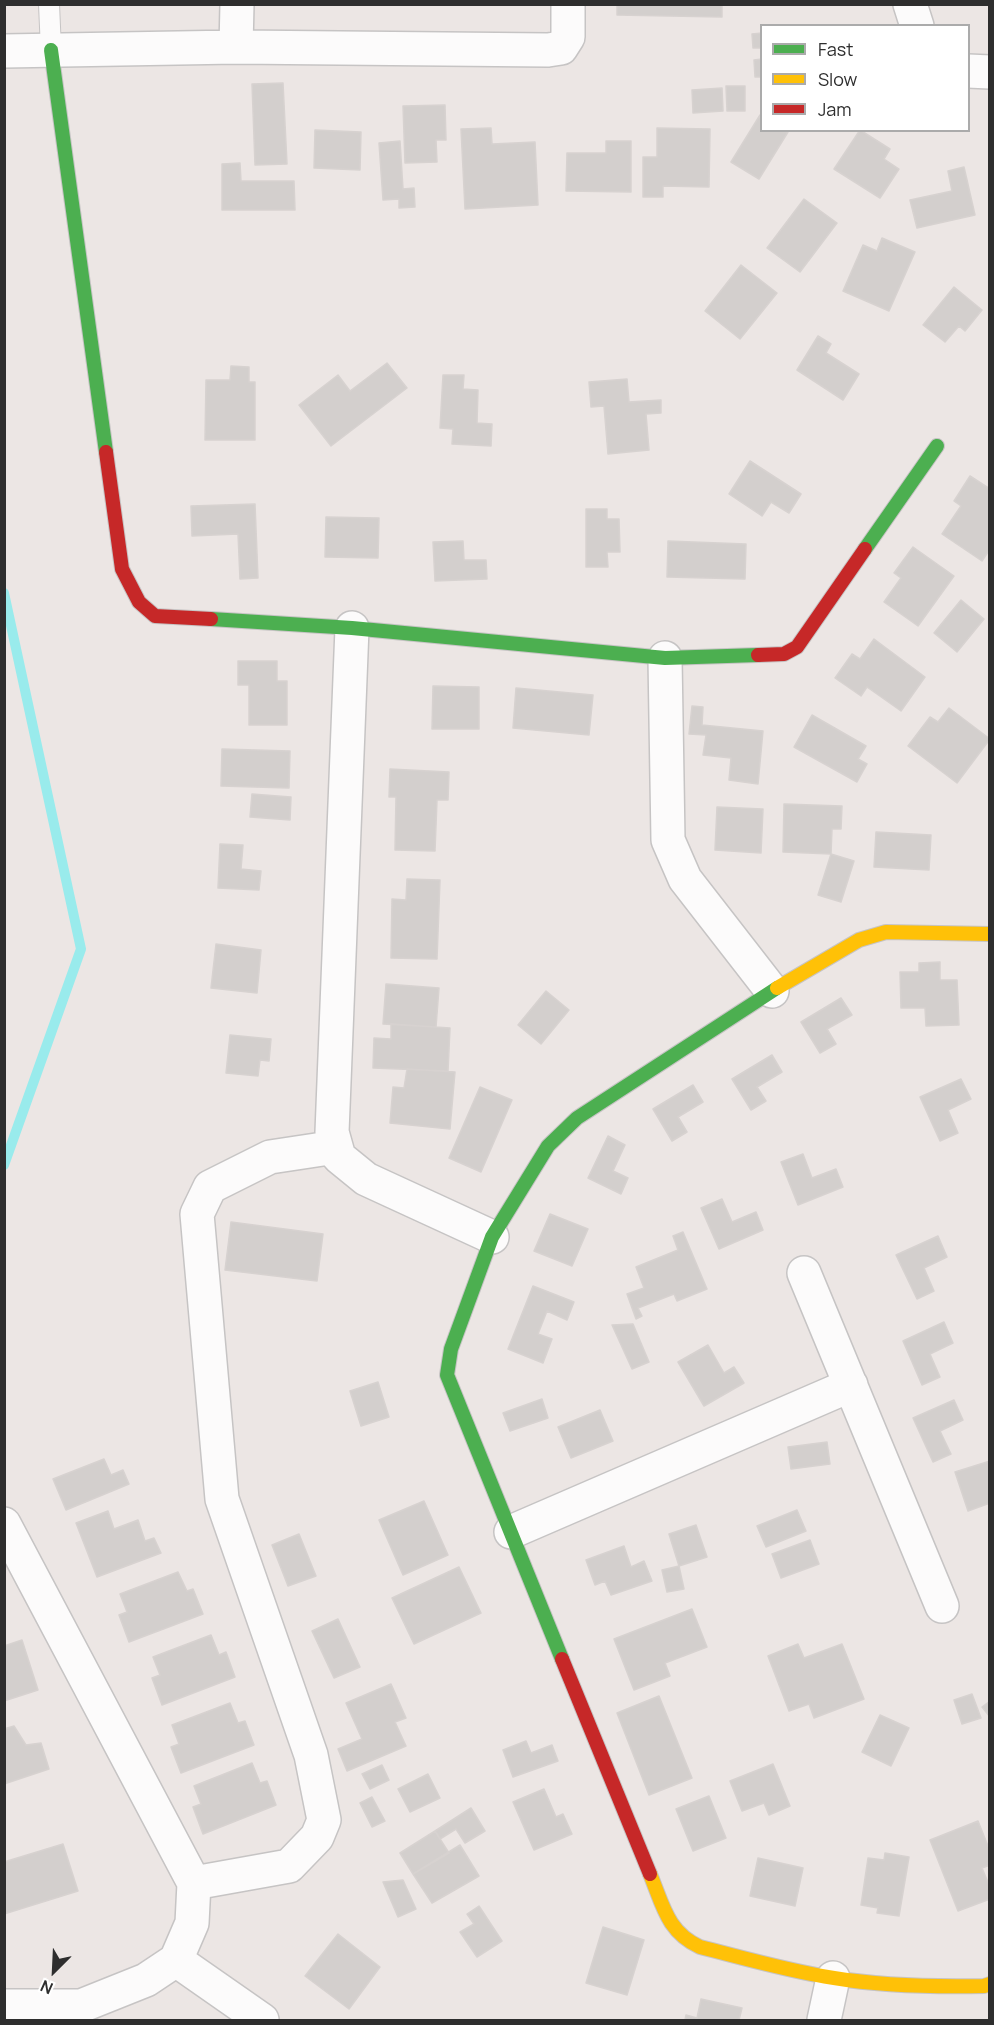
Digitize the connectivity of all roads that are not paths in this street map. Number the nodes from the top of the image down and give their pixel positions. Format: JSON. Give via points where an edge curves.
{"nodes":[{"id":1,"x":48,"y":4,"type":"edge"},
{"id":2,"x":237,"y":4,"type":"edge"},
{"id":3,"x":568,"y":4,"type":"edge"},
{"id":4,"x":910,"y":4,"type":"edge"},
{"id":5,"x":916,"y":24,"type":"edge"},
{"id":6,"x":236,"y":47,"type":"junction"},
{"id":7,"x":51,"y":50,"type":"junction"},
{"id":8,"x":4,"y":51,"type":"edge"},
{"id":9,"x":970,"y":72,"type":"edge"},
{"id":10,"x":990,"y":72,"type":"edge"},
{"id":11,"x":937,"y":446,"type":"dead end"},
{"id":12,"x":352,"y":628,"type":"junction"},
{"id":13,"x":665,"y":658,"type":"junction"},
{"id":14,"x":990,"y":934,"type":"edge"},
{"id":15,"x":772,"y":991,"type":"junction"},
{"id":16,"x":336,"y":1147,"type":"junction"},
{"id":17,"x":492,"y":1237,"type":"junction"},
{"id":18,"x":804,"y":1273,"type":"dead end"},
{"id":19,"x":851,"y":1385,"type":"junction"},
{"id":20,"x":4,"y":1524,"type":"edge"},
{"id":21,"x":511,"y":1532,"type":"junction"},
{"id":22,"x":942,"y":1606,"type":"dead end"},
{"id":23,"x":194,"y":1883,"type":"junction"},
{"id":24,"x":176,"y":1960,"type":"junction"},
{"id":25,"x":832,"y":1978,"type":"junction"},
{"id":26,"x":990,"y":1984,"type":"edge"},
{"id":27,"x":19,"y":2011,"type":"edge"},
{"id":28,"x":262,"y":2020,"type":"edge"},
{"id":29,"x":824,"y":2020,"type":"edge"}],
"edges":[{"from":1,"to":7,"type":"lane"},
{"from":2,"to":6,"type":"street"},
{"from":3,"to":6,"type":"street","via":[[568,37],[561,48],[548,50]]},
{"from":4,"to":5,"type":"street"},
{"from":6,"to":7,"type":"street"},
{"from":7,"to":8,"type":"street"},
{"from":7,"to":12,"type":"street","via":[[122,569],[139,602],[155,616]]},
{"from":9,"to":10,"type":"street"},
{"from":11,"to":13,"type":"street","via":[[797,647],[784,654]]},
{"from":12,"to":13,"type":"street"},
{"from":12,"to":16,"type":"street","via":[[332,1132]]},
{"from":13,"to":15,"type":"street","via":[[668,840],[685,879]]},
{"from":14,"to":15,"type":"street","via":[[886,932],[859,940]]},
{"from":15,"to":17,"type":"street","via":[[577,1118],[548,1146]]},
{"from":16,"to":17,"type":"street","via":[[339,1157],[366,1179]]},
{"from":16,"to":23,"type":"street","via":[[270,1157],[210,1187],[197,1214],[222,1499],[311,1755],[324,1820],[317,1837],[289,1866]]},
{"from":17,"to":21,"type":"street","via":[[451,1348],[447,1374]]},
{"from":18,"to":19,"type":"street"},
{"from":19,"to":21,"type":"street"},
{"from":19,"to":22,"type":"street"},
{"from":20,"to":23,"type":"street"},
{"from":21,"to":25,"type":"street","via":[[671,1926],[700,1947]]},
{"from":23,"to":24,"type":"street","via":[[192,1923]]},
{"from":24,"to":27,"type":"street","via":[[146,1980],[81,2006]]},
{"from":24,"to":28,"type":"street"},
{"from":25,"to":26,"type":"street","via":[[904,1986]]},
{"from":25,"to":29,"type":"street"}]}
